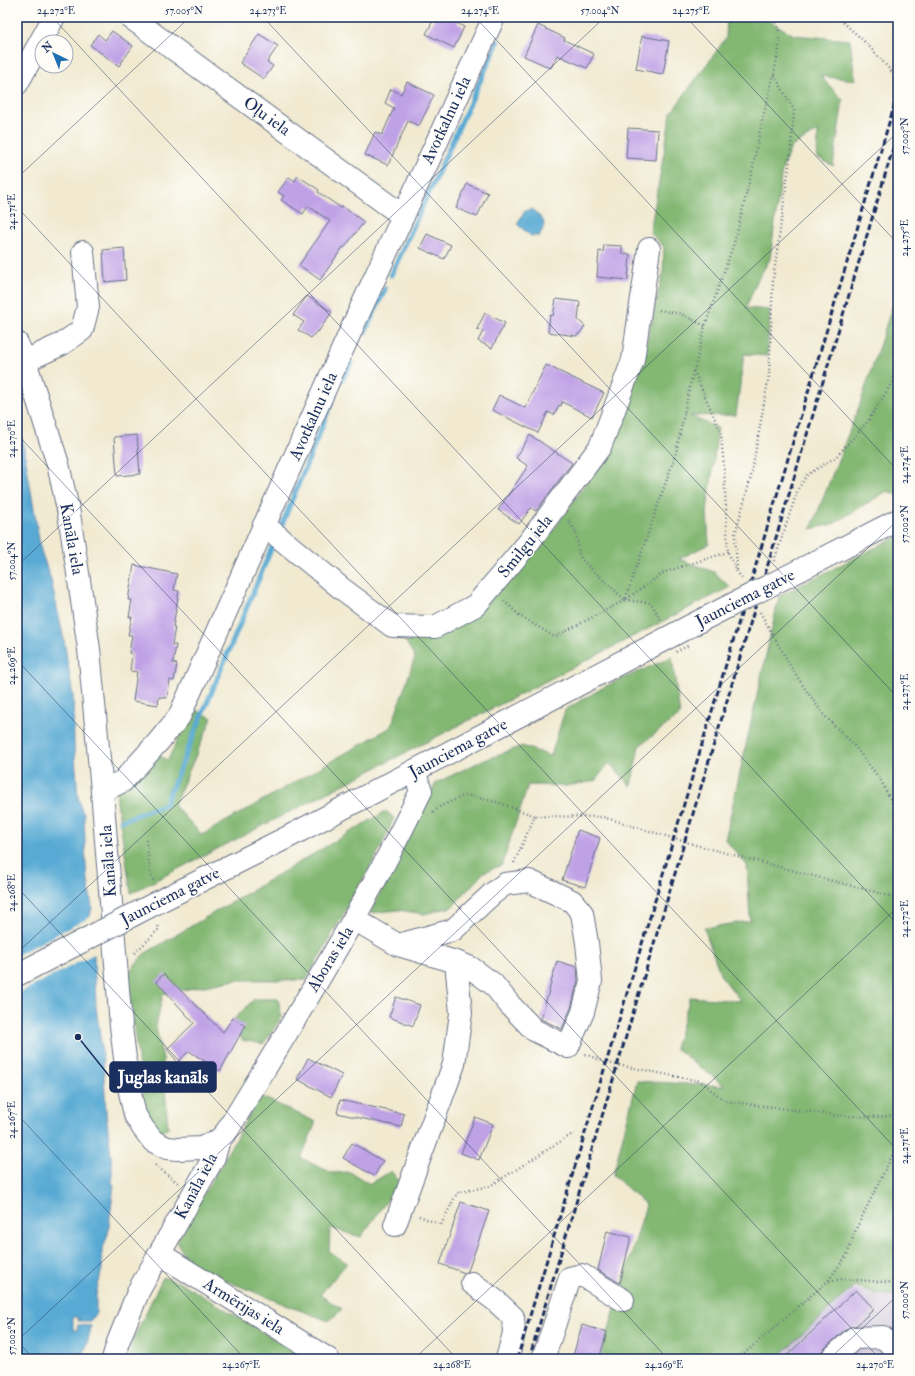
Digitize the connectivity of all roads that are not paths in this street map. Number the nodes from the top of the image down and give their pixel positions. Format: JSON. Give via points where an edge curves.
{"nodes":[{"id":1,"x":54,"y":17,"type":"edge"},
{"id":2,"x":130,"y":17,"type":"edge"},
{"id":3,"x":494,"y":17,"type":"edge"},
{"id":4,"x":17,"y":84,"type":"edge"},
{"id":5,"x":403,"y":216,"type":"junction"},
{"id":6,"x":650,"y":249,"type":"dead end"},
{"id":7,"x":83,"y":252,"type":"dead end"},
{"id":8,"x":21,"y":352,"type":"edge"},
{"id":9,"x":898,"y":520,"type":"edge"},
{"id":10,"x":264,"y":525,"type":"junction"},
{"id":11,"x":414,"y":771,"type":"junction"},
{"id":12,"x":102,"y":791,"type":"junction"},
{"id":13,"x":354,"y":919,"type":"junction"},
{"id":14,"x":398,"y":945,"type":"junction"},
{"id":15,"x":456,"y":962,"type":"junction"},
{"id":16,"x":17,"y":975,"type":"edge"},
{"id":17,"x":219,"y":1140,"type":"junction"},
{"id":18,"x":398,"y":1217,"type":"road end"},
{"id":19,"x":160,"y":1254,"type":"junction"},
{"id":20,"x":472,"y":1283,"type":"dead end"},
{"id":21,"x":623,"y":1300,"type":"dead end"},
{"id":22,"x":898,"y":1352,"type":"edge"},
{"id":23,"x":113,"y":1359,"type":"edge"},
{"id":24,"x":328,"y":1359,"type":"edge"},
{"id":25,"x":508,"y":1359,"type":"edge"},
{"id":26,"x":543,"y":1359,"type":"edge"},
{"id":27,"x":831,"y":1359,"type":"edge"}],
"edges":[{"from":1,"to":4,"type":"street"},
{"from":2,"to":5,"type":"street","name":"Oļu iela"},
{"from":3,"to":5,"type":"street","name":"Avotkalnu iela"},
{"from":5,"to":10,"type":"street","name":"Avotkalnu iela"},
{"from":6,"to":10,"type":"street","name":"Smilgu iela","via":[[633,360],[600,447],[529,542],[476,605],[434,627],[392,626]]},
{"from":7,"to":8,"type":"street","via":[[88,307],[82,330],[62,344]]},
{"from":8,"to":12,"type":"street","name":"Kanāla iela","via":[[58,464],[69,514],[89,649]]},
{"from":9,"to":11,"type":"street","name":"Jaunciema gatve","bridge":true},
{"from":10,"to":12,"type":"street","name":"Avotkalnu iela","via":[[179,717],[123,781]]},
{"from":11,"to":13,"type":"street","name":"Aboras iela","via":[[421,791]]},
{"from":11,"to":16,"type":"street","name":"Jaunciema gatve","bridge":true},
{"from":12,"to":17,"type":"street","name":"Kanāla iela","via":[[121,1026],[135,1116],[153,1141],[167,1148],[201,1148]]},
{"from":13,"to":14,"type":"street"},
{"from":13,"to":17,"type":"street","name":"Aboras iela","via":[[227,1131]]},
{"from":14,"to":15,"type":"street"},
{"from":14,"to":15,"type":"street","via":[[453,930],[505,884],[529,881],[572,901],[582,913],[591,981],[583,1012],[568,1047],[534,1030],[493,984],[471,968]]},
{"from":15,"to":18,"type":"street","via":[[461,1013],[454,1064]]},
{"from":17,"to":19,"type":"street","name":"Kanāla iela","via":[[214,1157]]},
{"from":19,"to":23,"type":"street","name":"Kanāla iela","via":[[139,1290]]},
{"from":19,"to":24,"type":"street","name":"Armērijas iela"},
{"from":20,"to":25,"type":"street","via":[[513,1317],[514,1333]]},
{"from":21,"to":26,"type":"street","via":[[582,1275],[570,1278]]},
{"from":22,"to":27,"type":"street","via":[[883,1337],[854,1338]]}]}
